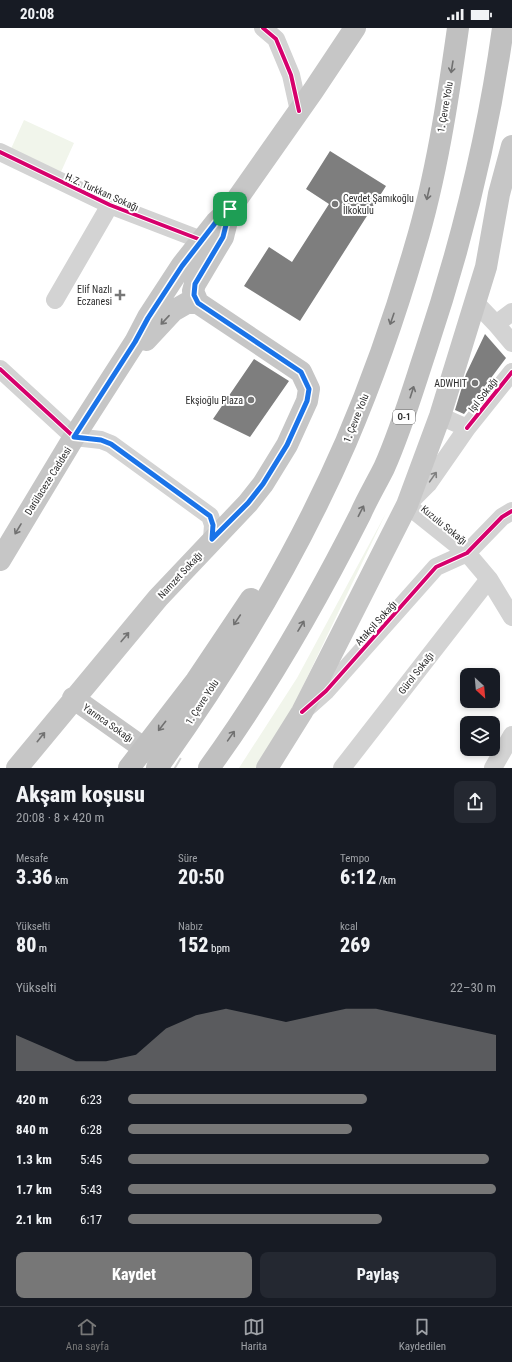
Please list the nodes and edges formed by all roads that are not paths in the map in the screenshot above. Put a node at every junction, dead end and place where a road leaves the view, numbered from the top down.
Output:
1 (355, 28) edge
2 (458, 28) edge
3 (502, 28) edge
4 (270, 34) edge
5 (299, 111) junction
6 (512, 146) edge
7 (0, 152) edge
8 (110, 205) junction
9 (230, 209) junction
10 (201, 240) junction
11 (55, 300) dead end
12 (474, 301) junction
13 (198, 303) junction
14 (512, 312) edge
15 (496, 324) junction
16 (135, 342) junction
17 (512, 343) edge
18 (0, 369) edge
19 (512, 372) edge
20 (440, 416) junction
21 (467, 428) junction
22 (74, 437) junction
23 (346, 444) junction
24 (407, 505) junction
25 (509, 518) edge
26 (212, 539) junction
27 (467, 553) junction
28 (0, 560) edge
29 (489, 579) junction
30 (512, 617) edge
31 (73, 698) junction
32 (302, 712) junction
33 (512, 735) edge
34 (142, 747) tunnel mouth
35 (17, 768) edge
36 (129, 768) edge
37 (157, 768) edge
38 (209, 768) edge
39 (267, 768) edge
40 (342, 768) edge
41 (493, 768) edge

1 - 5 main road, Darülaceze Caddesi
2 -> 23 highway, 1. Çevre Yolu
38 -> 3 highway, O-1
4 - 5 street
5 - 9 main road, Darülaceze Caddesi
6 - 12 main road
7 - 8 street, H.Z. Turkkan Sokağı
8 - 10 street, H.Z. Turkkan Sokağı
8 - 11 street
9 - 10 main road, Darülaceze Caddesi
9 - 13 main road
10 - 16 main road, Darülaceze Caddesi
12 - 15 street
12 - 20 main road
13 -> 16 main road
13 - 26 main road, Namzet Sokağı
14 - 15 street
15 - 17 street
16 - 22 main road, Darülaceze Caddesi
18 - 22 street
19 - 21 street, Işıl Sokağı
20 - 21 street
20 - 24 main road
24 -> 21 street, Işıl Sokağı
22 - 26 street
22 -> 28 main road, Darülaceze Caddesi
23 -> 36 highway
23 - 37 highway, 1. Çevre Yolu
24 - 27 street, Kuzulu Sokağı
24 - 32 main road
25 - 27 street
31 -> 26 main road, Namzet Sokağı
27 - 29 street, Kuzulu Sokağı
27 - 32 street, Atakçil Sokağı
29 - 30 street, Kuzulu Sokağı
29 - 40 street, Gürol Sokağı
31 - 34 main road, Yarınca Sokağı
35 -> 31 main road, Namzet Sokağı
32 - 39 main road
33 - 41 street

